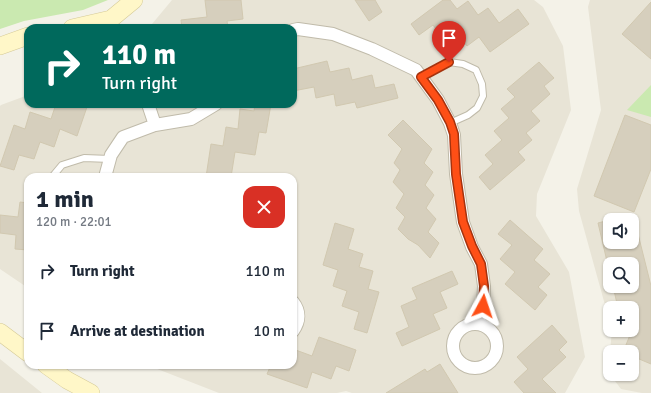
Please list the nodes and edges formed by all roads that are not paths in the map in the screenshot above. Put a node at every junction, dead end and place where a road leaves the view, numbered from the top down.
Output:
1 (134, 0) edge
2 (112, 23) edge
3 (297, 29) edge
4 (24, 37) edge
5 (0, 46) edge
6 (421, 77) junction
7 (149, 108) edge
8 (209, 108) edge
9 (450, 122) junction
10 (155, 125) junction
11 (110, 159) junction
12 (55, 173) edge
13 (106, 173) edge
14 (297, 308) edge
15 (478, 324) dead end
16 (297, 325) edge
17 (0, 332) edge
18 (24, 350) edge
19 (52, 369) edge
20 (91, 393) edge

1 - 2 street
3 - 6 street
4 - 5 street
6 - 9 street
6 - 9 lane
7 - 10 street
8 - 10 street
9 - 15 street
10 - 11 street
11 - 12 lane
11 - 13 street
14 - 16 street
17 - 18 street
19 - 20 street

